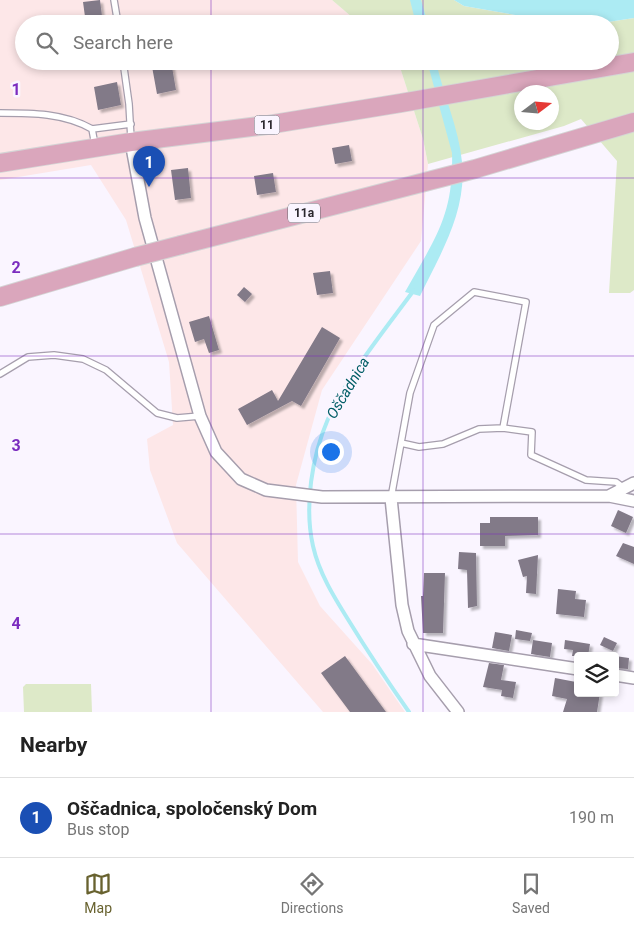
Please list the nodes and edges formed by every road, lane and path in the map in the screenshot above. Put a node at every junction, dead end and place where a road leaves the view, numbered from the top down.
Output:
1 (114, 0) edge
2 (116, 15) edge
3 (634, 62) edge
4 (619, 65) edge
5 (124, 70) edge
6 (590, 70) edge
7 (0, 113) edge
8 (634, 122) edge
9 (130, 124) junction
10 (92, 129) junction
11 (131, 142) junction
12 (95, 148) junction
13 (0, 163) edge
14 (0, 296) edge
15 (0, 374) edge
16 (200, 416) junction
17 (503, 428) junction
18 (401, 443) junction
19 (629, 485) edge
20 (609, 496) junction
21 (391, 498) junction
22 (634, 501) edge
23 (414, 644) junction
24 (574, 669) edge
25 (619, 676) edge
26 (634, 678) edge
27 (458, 712) edge

1 - 2 lane
3 - 4 main road, 11
5 - 9 lane
6 - 11 main road, 11
7 - 10 lane
8 - 14 main road, 11a, bridge
9 - 10 lane
9 - 11 lane
10 - 12 lane
11 - 12 main road, 11
11 - 16 street
12 - 13 main road, 11
15 - 16 lane
16 - 21 street
17 - 18 lane
17 - 18 lane
17 - 19 lane
18 - 21 lane
19 - 20 street
20 - 21 street
20 - 22 street
21 - 23 street
23 - 24 street
23 - 27 street
25 - 26 street

